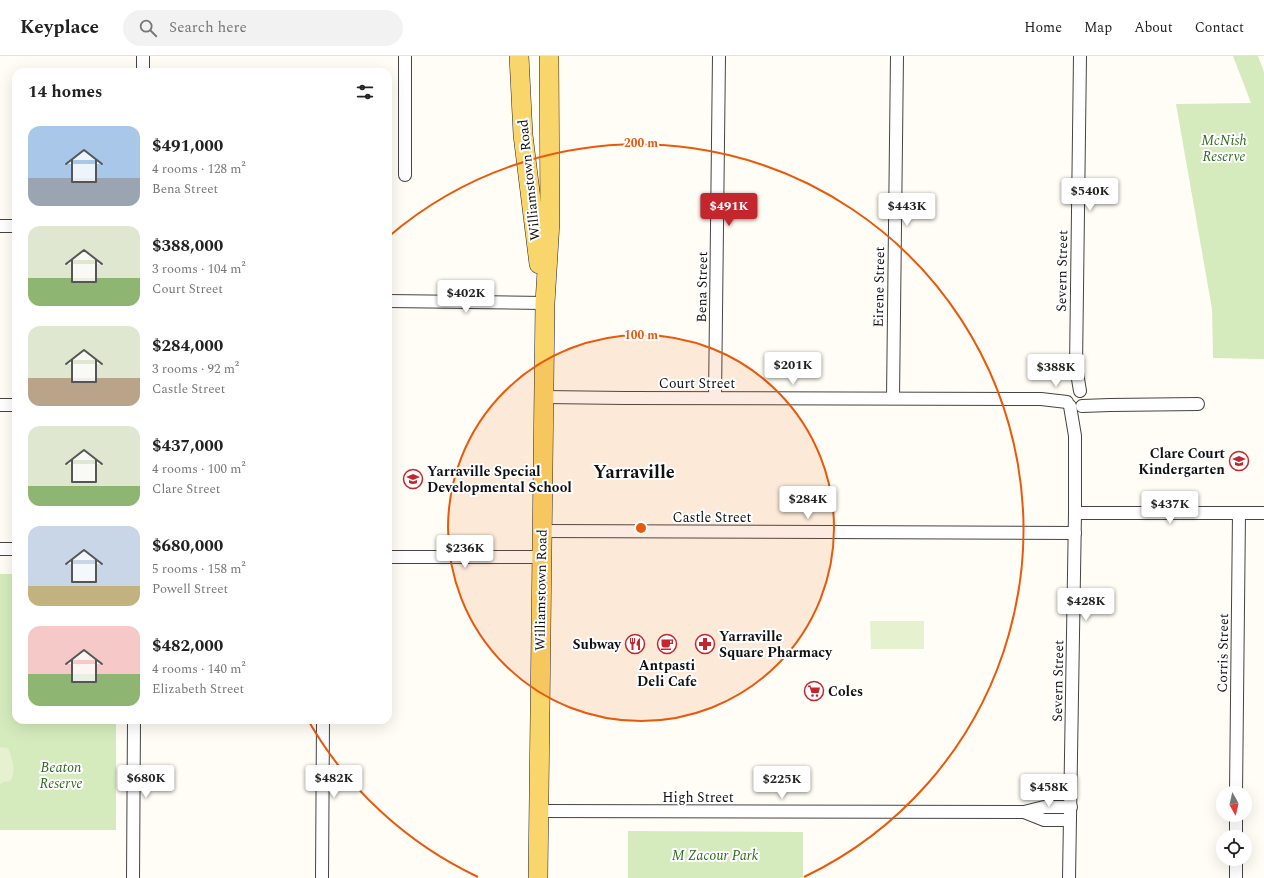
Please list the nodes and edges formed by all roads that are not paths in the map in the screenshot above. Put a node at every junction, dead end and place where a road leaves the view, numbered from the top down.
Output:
1 (143, 56) edge
2 (405, 56) edge
3 (520, 56) edge
4 (549, 56) edge
5 (719, 56) edge
6 (896, 56) edge
7 (1080, 56) edge
8 (143, 68) edge
9 (405, 175) dead end
10 (0, 226) edge
11 (12, 226) edge
12 (392, 301) edge
13 (545, 302) junction
14 (544, 397) junction
15 (715, 398) junction
16 (893, 398) junction
17 (1076, 400) junction
18 (1198, 404) dead end
19 (0, 405) edge
20 (12, 405) edge
21 (1075, 513) junction
22 (1239, 513) junction
23 (1264, 513) edge
24 (542, 531) junction
25 (1075, 533) junction
26 (12, 549) edge
27 (0, 550) edge
28 (392, 557) edge
29 (542, 557) junction
30 (134, 724) edge
31 (323, 724) edge
32 (1236, 786) edge
33 (1070, 806) junction
34 (539, 811) junction
35 (1024, 812) junction
36 (1070, 820) junction
37 (1236, 866) edge
38 (133, 878) edge
39 (322, 878) edge
40 (538, 878) edge
41 (1069, 878) edge
42 (1236, 878) edge

1 - 8 street
2 - 9 street
3 - 13 main road, Williamstown Road
4 - 13 main road, Williamstown Road
5 - 15 street, Bena Street
6 - 16 street, Eirene Street
7 - 17 street, Severn Street
10 - 11 street
12 - 13 street
13 - 14 main road, Williamstown Road
14 - 15 street, Court Street
14 - 24 main road, Williamstown Road
15 - 16 street, Court Street
16 - 17 street, Court Street
17 - 18 street, Court Street
17 - 21 street, Severn Street
19 - 20 street
21 - 22 street
21 - 25 street, Severn Street
22 - 23 street
22 - 32 street, Corris Street
24 - 25 street, Castle Street
24 - 29 main road, Williamstown Road
25 - 33 street, Severn Street
26 - 27 street
28 - 29 street
29 - 34 main road, Williamstown Road
30 - 38 street
31 - 39 street
33 - 35 street, High Street
33 - 36 street, Severn Street
34 - 35 street, High Street
34 - 40 main road, Williamstown Road
35 - 36 street, High Street
36 - 41 street, Severn Street
37 - 42 street

